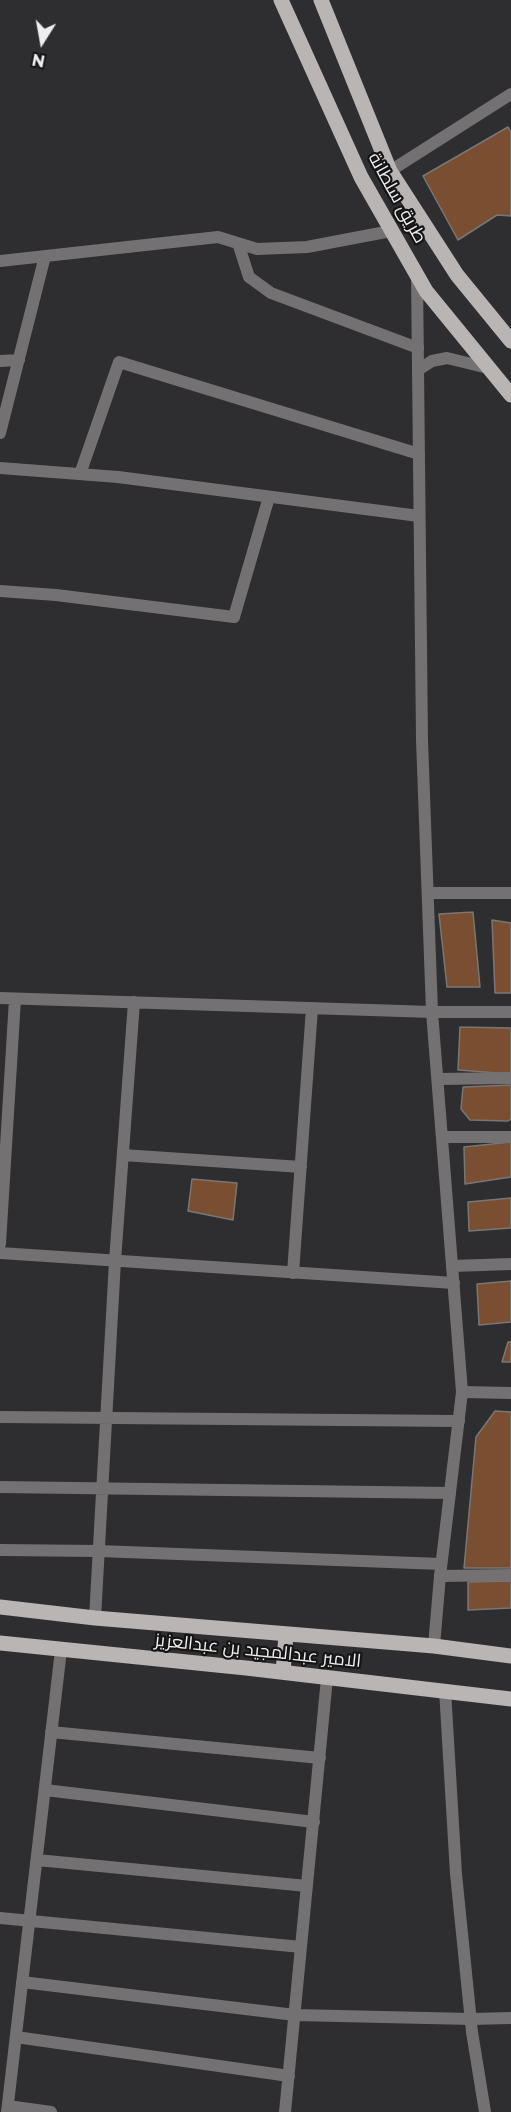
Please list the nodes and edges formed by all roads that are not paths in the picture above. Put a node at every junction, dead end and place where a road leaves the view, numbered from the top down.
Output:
1 (281, 0) edge
2 (321, 0) edge
3 (510, 97) edge
4 (390, 171) junction
5 (391, 231) junction
6 (238, 243) junction
7 (45, 256) junction
8 (0, 261) edge
9 (417, 274) junction
10 (511, 341) edge
11 (418, 348) junction
12 (19, 360) junction
13 (0, 361) edge
14 (488, 368) junction
15 (418, 369) junction
16 (511, 395) edge
17 (0, 433) edge
18 (419, 454) junction
19 (0, 468) edge
20 (80, 474) junction
21 (269, 497) junction
22 (419, 516) junction
23 (0, 591) edge
24 (428, 893) junction
25 (511, 893) edge
26 (0, 998) edge
27 (15, 999) junction
28 (134, 1002) junction
29 (312, 1008) junction
30 (432, 1012) junction
31 (511, 1012) edge
32 (438, 1078) junction
33 (511, 1078) edge
34 (442, 1137) junction
35 (511, 1137) edge
36 (123, 1155) junction
37 (301, 1167) junction
38 (0, 1244) edge
39 (0, 1253) edge
40 (115, 1261) junction
41 (511, 1264) edge
42 (452, 1266) junction
43 (293, 1273) junction
44 (454, 1283) junction
45 (462, 1392) junction
46 (511, 1393) edge
47 (0, 1417) edge
48 (106, 1418) junction
49 (459, 1421) junction
50 (0, 1487) edge
51 (102, 1489) junction
52 (450, 1493) junction
53 (0, 1550) edge
54 (99, 1551) junction
55 (440, 1570) junction
56 (511, 1575) edge
57 (0, 1607) edge
58 (95, 1618) junction
59 (286, 1635) junction
60 (0, 1643) edge
61 (434, 1646) junction
62 (61, 1650) junction
63 (511, 1656) edge
64 (283, 1672) junction
65 (327, 1678) junction
66 (445, 1690) junction
67 (511, 1699) edge
68 (51, 1732) junction
69 (320, 1758) junction
70 (45, 1790) junction
71 (314, 1822) junction
72 (37, 1860) junction
73 (307, 1886) junction
74 (0, 1918) edge
75 (29, 1921) junction
76 (301, 1947) junction
77 (22, 1982) junction
78 (295, 2014) junction
79 (511, 2018) edge
80 (471, 2019) junction
81 (16, 2037) junction
82 (289, 2076) junction
83 (8, 2109) edge
84 (51, 2112) edge
85 (285, 2112) edge
86 (485, 2112) edge

1 - 5 main road, طريق سلطانة
2 - 4 main road, طريق سلطانة
3 - 4 street
4 - 10 main road, طريق سلطانة
5 - 6 street
5 - 9 main road, طريق سلطانة
6 - 7 street
6 - 11 street
7 - 8 street
7 - 12 street
9 - 11 street
9 - 14 main road, طريق سلطانة
11 - 15 street
12 - 13 street
12 - 17 street
14 - 15 street
14 - 16 main road, طريق سلطانة
15 - 18 street
18 - 20 street
18 - 22 street
19 - 20 street
20 - 21 street
21 - 22 street
21 - 23 street
22 - 24 street
24 - 25 street
24 - 30 street
26 - 27 street
27 - 28 street
27 - 38 street
28 - 29 street
28 - 36 street
29 - 30 street
29 - 37 street
30 - 31 street
30 - 32 street
32 - 33 street
32 - 34 street
34 - 35 street
34 - 42 street
36 - 37 street
36 - 40 street
37 - 43 street
39 - 40 street
40 - 43 street
40 - 48 street
41 - 42 street
42 - 44 street
43 - 44 street
44 - 45 street
45 - 46 street
45 - 49 street
47 - 48 street
48 - 49 street
48 - 51 street
49 - 52 street
50 - 51 street
51 - 52 street
51 - 54 street
52 - 55 street
53 - 54 street
54 - 55 street
54 - 58 street
55 - 56 street
55 - 61 street
57 - 58 main road, الامير عبدالمجيد بن عبدالعزيز
58 - 59 main road, الامير عبدالمجيد بن عبدالعزيز
59 - 61 main road, الامير عبدالمجيد بن عبدالعزيز
59 - 64 main road
60 - 62 main road, الامير عبدالمجيد بن عبدالعزيز
61 - 63 main road, الامير عبدالمجيد بن عبدالعزيز
62 - 64 main road, الامير عبدالمجيد بن عبدالعزيز
62 - 68 street
64 - 65 main road, الامير عبدالمجيد بن عبدالعزيز
65 - 66 main road, الامير عبدالمجيد بن عبدالعزيز
65 - 69 street
66 - 67 main road, الامير عبدالمجيد بن عبدالعزيز
66 - 80 street
68 - 69 street
68 - 70 street
69 - 71 street
70 - 71 street
70 - 72 street
71 - 73 street
72 - 73 street
72 - 75 street
73 - 76 street
74 - 75 street
75 - 76 street
75 - 77 street
76 - 78 street
77 - 78 street
77 - 81 street
78 - 80 street
78 - 82 street
79 - 80 street
80 - 86 street
81 - 82 street
81 - 83 street
82 - 85 street
83 - 84 street

